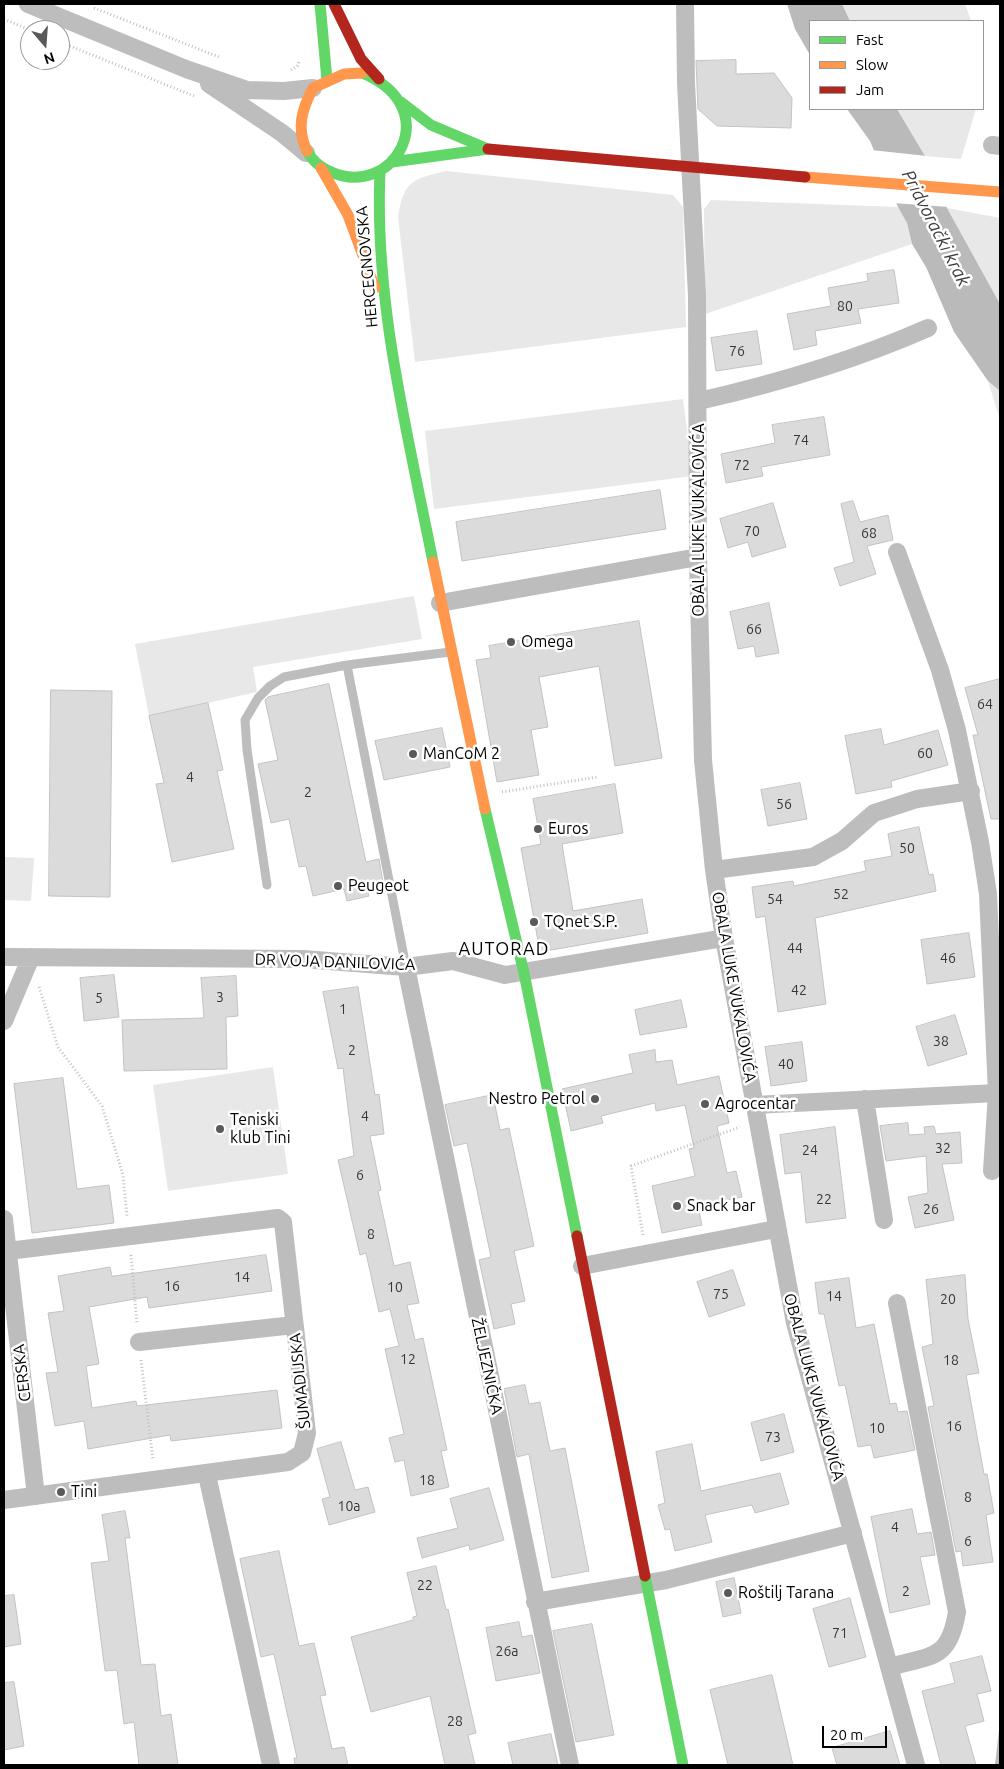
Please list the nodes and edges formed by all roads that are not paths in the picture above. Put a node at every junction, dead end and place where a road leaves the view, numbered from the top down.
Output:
1 (28, 4) edge
2 (320, 4) edge
3 (334, 4) edge
4 (685, 4) edge
5 (186, 69) junction
6 (379, 79) junction
7 (320, 84) junction
8 (401, 102) junction
9 (488, 149) junction
10 (392, 162) junction
11 (316, 163) junction
12 (692, 168) junction
13 (380, 172) junction
14 (997, 192) edge
15 (928, 328) dead end
16 (389, 334) junction
17 (698, 402) junction
18 (897, 552) dead end
19 (698, 557) junction
20 (440, 603) junction
21 (450, 652) junction
22 (347, 665) junction
23 (971, 791) junction
24 (714, 870) junction
25 (267, 885) dead end
26 (724, 938) junction
27 (4, 957) edge
28 (31, 958) junction
29 (406, 967) junction
30 (524, 973) junction
31 (4, 1021) edge
32 (997, 1093) junction
33 (865, 1099) junction
34 (756, 1113) junction
35 (992, 1171) dead end
36 (4, 1219) edge
37 (884, 1220) dead end
38 (776, 1229) junction
39 (8, 1251) junction
40 (582, 1266) junction
41 (897, 1304) dead end
42 (294, 1325) junction
43 (139, 1342) dead end
44 (208, 1475) junction
45 (36, 1496) junction
46 (4, 1500) edge
47 (853, 1532) junction
48 (646, 1584) junction
49 (535, 1602) junction
50 (889, 1667) junction
51 (271, 1765) edge
52 (570, 1765) edge
53 (683, 1765) edge
54 (916, 1765) edge

1 - 5 street
2 - 7 street
3 - 6 street
4 - 12 street, OBALA LUKE VUKALOVIĆA
5 - 7 street
5 - 11 street
6 - 7 street
6 - 8 street
7 - 11 street
8 - 9 street
8 - 10 street
9 - 10 street
9 - 12 street
10 - 13 street
11 - 13 street
11 - 16 street, HERCEGNOVSKA
12 - 14 street
12 - 17 street, OBALA LUKE VUKALOVIĆA
13 - 16 street, HERCEGNOVSKA
15 - 17 street
16 - 20 street
17 - 19 street, OBALA LUKE VUKALOVIĆA
18 - 23 street
19 - 20 street
19 - 24 street, OBALA LUKE VUKALOVIĆA
20 - 21 street
21 - 22 lane
21 - 30 street
22 - 25 lane
22 - 29 lane
23 - 24 street, OBALA LUKE VUKALOVIĆA
23 - 32 street
24 - 26 street, OBALA LUKE VUKALOVIĆA
26 - 30 street, DR VOJA DANILOVIĆA
26 - 34 street, OBALA LUKE VUKALOVIĆA
27 - 28 street, DR VOJA DANILOVIĆA
28 - 29 street, DR VOJA DANILOVIĆA
28 - 31 street
29 - 30 street, DR VOJA DANILOVIĆA
29 - 49 street, ŽELJEZNIČKA
30 - 40 street
32 - 33 street, OBALA LUKE VUKALOVIĆA
32 - 35 street
33 - 34 street, OBALA LUKE VUKALOVIĆA
33 - 37 street
34 - 38 street, OBALA LUKE VUKALOVIĆA
36 - 39 street
38 - 40 street
38 - 47 street, OBALA LUKE VUKALOVIĆA
39 - 42 street, ŠUMADIJSKA
39 - 45 street, CERSKA
40 - 48 street
41 - 50 street
42 - 43 street
42 - 44 street, ŠUMADIJSKA
44 - 45 street, ŠUMADIJSKA
44 - 51 street
45 - 46 street, ŠUMADIJSKA
47 - 48 street
47 - 50 street, OBALA LUKE VUKALOVIĆA
48 - 49 street
48 - 53 street
49 - 52 street, ŽELJEZNIČKA
50 - 54 street, OBALA LUKE VUKALOVIĆA

